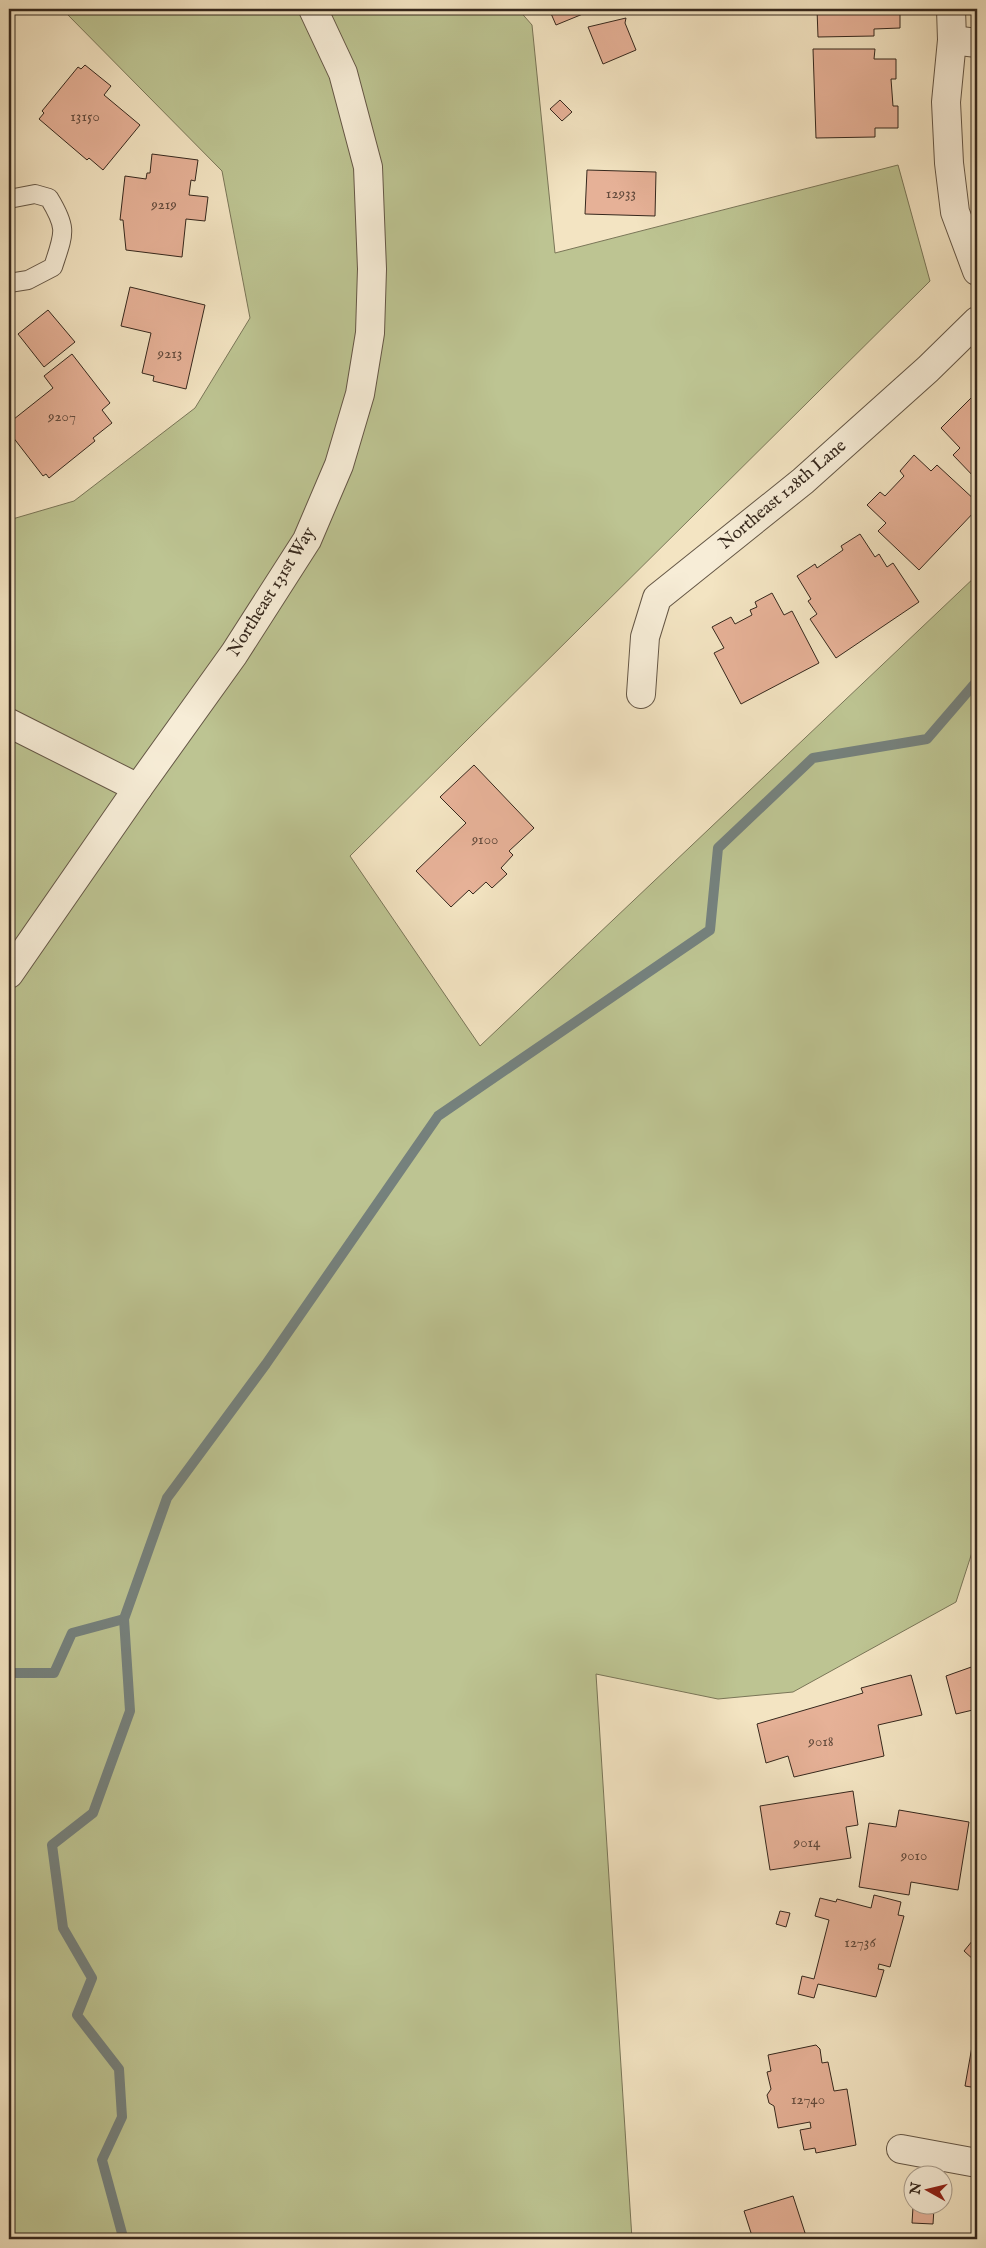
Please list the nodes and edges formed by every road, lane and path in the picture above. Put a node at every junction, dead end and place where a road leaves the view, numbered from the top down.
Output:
1 (313, 9) edge
2 (951, 9) edge
3 (964, 42) edge
4 (9, 199) edge
5 (977, 271) edge
6 (9, 283) edge
7 (977, 321) edge
8 (641, 694) dead end
9 (9, 723) edge
10 (138, 788) junction
11 (9, 974) edge
12 (901, 2149) dead end
13 (977, 2163) edge

1 - 10 street, Northeast 131st Way
2 - 3 street
3 - 5 street
4 - 6 lane
7 - 8 street, Northeast 128th Lane
9 - 10 street
10 - 11 street, Northeast 131st Way
12 - 13 street

